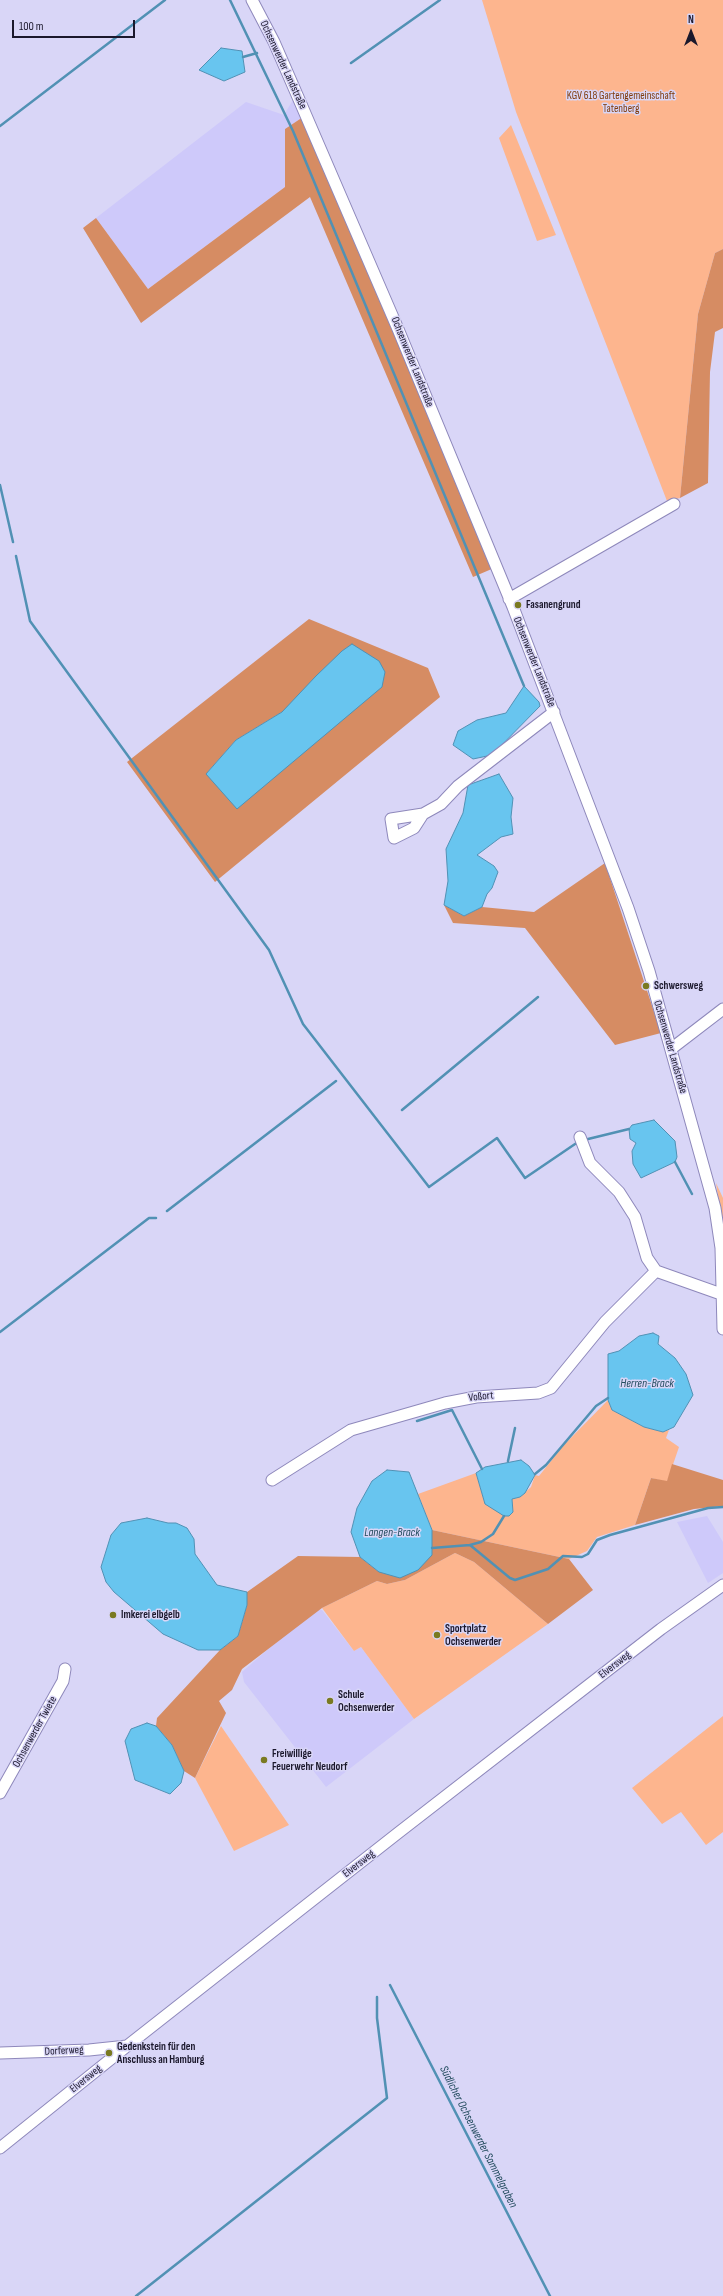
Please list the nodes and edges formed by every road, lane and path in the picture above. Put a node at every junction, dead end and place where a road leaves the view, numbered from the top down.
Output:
1 (252, 0) edge
2 (674, 504) dead end
3 (509, 599) junction
4 (554, 712) junction
5 (423, 814) dead end
6 (723, 1009) edge
7 (671, 1049) junction
8 (580, 1137) dead end
9 (656, 1271) junction
10 (721, 1294) junction
11 (723, 1329) edge
12 (272, 1480) dead end
13 (723, 1585) edge
14 (65, 1669) dead end
15 (0, 1793) edge
16 (127, 2046) junction
17 (0, 2053) edge
18 (0, 2148) edge

1 - 3 street, Ochsenwerder Landstraße
2 - 3 street
3 - 4 street, Ochsenwerder Landstraße
4 - 5 street
4 - 7 street, Ochsenwerder Landstraße
6 - 7 street
7 - 10 street, Ochsenwerder Landstraße
8 - 9 street
9 - 10 street
9 - 12 street, Voßort
10 - 11 street, Ochsenwerder Landstraße
13 - 16 street, Elversweg
14 - 15 street, Ochsenwerder Twiete
16 - 17 street, Dorferweg
16 - 18 street, Elversweg

